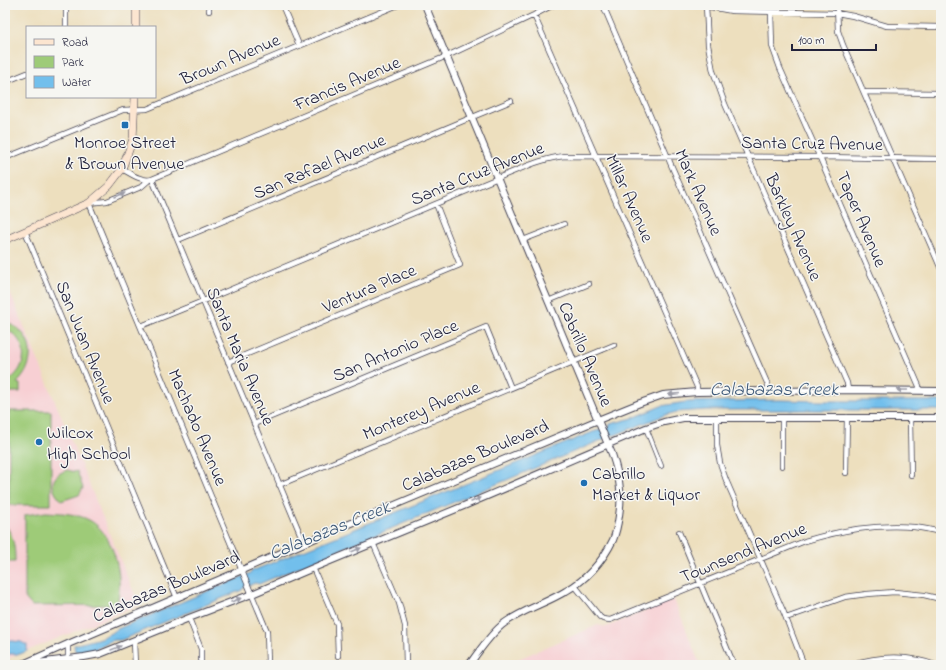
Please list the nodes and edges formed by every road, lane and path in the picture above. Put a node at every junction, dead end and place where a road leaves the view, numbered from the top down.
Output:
1 (66, 5) edge
2 (136, 5) edge
3 (208, 5) edge
4 (282, 5) edge
5 (398, 5) edge
6 (425, 5) edge
7 (553, 5) edge
8 (603, 5) edge
9 (705, 5) edge
10 (837, 5) edge
11 (209, 11) dead end
12 (771, 12) junction
13 (837, 13) junction
14 (534, 15) junction
15 (66, 26) edge
16 (136, 26) edge
17 (941, 27) edge
18 (299, 45) junction
19 (447, 56) junction
20 (26, 73) edge
21 (5, 82) edge
22 (864, 92) junction
23 (941, 93) edge
24 (135, 98) edge
25 (511, 101) dead end
26 (135, 110) junction
27 (472, 118) junction
28 (597, 156) junction
29 (668, 157) junction
30 (748, 157) junction
31 (820, 157) junction
32 (5, 158) edge
33 (892, 158) junction
34 (941, 159) edge
35 (122, 169) junction
36 (497, 178) junction
37 (150, 180) junction
38 (89, 203) junction
39 (436, 204) junction
40 (564, 224) dead end
41 (25, 230) junction
42 (5, 240) edge
43 (178, 240) junction
44 (523, 240) junction
45 (940, 263) edge
46 (941, 269) edge
47 (589, 284) dead end
48 (203, 301) junction
49 (548, 301) junction
50 (141, 326) junction
51 (614, 345) dead end
52 (573, 361) junction
53 (228, 362) junction
54 (511, 388) junction
55 (848, 390) junction
56 (919, 390) junction
57 (941, 390) edge
58 (768, 391) junction
59 (697, 392) junction
60 (717, 417) junction
61 (847, 417) junction
62 (782, 418) junction
63 (910, 418) junction
64 (941, 418) edge
65 (598, 420) junction
66 (254, 424) junction
67 (646, 428) junction
68 (608, 445) junction
69 (661, 466) dead end
70 (782, 466) dead end
71 (846, 473) dead end
72 (911, 475) dead end
73 (279, 485) junction
74 (679, 532) dead end
75 (941, 532) edge
76 (304, 543) junction
77 (373, 543) junction
78 (760, 559) junction
79 (313, 568) junction
80 (244, 573) junction
81 (700, 584) junction
82 (575, 586) junction
83 (252, 594) junction
84 (177, 598) junction
85 (941, 599) edge
86 (189, 618) junction
87 (786, 618) junction
88 (134, 641) junction
89 (68, 644) junction
90 (338, 656) dead end
91 (68, 662) edge
92 (22, 665) edge
93 (135, 665) edge
94 (201, 665) edge
95 (268, 665) edge
96 (406, 665) edge
97 (469, 665) edge
98 (734, 665) edge
99 (804, 665) edge
100 (849, 665) edge
101 (935, 665) edge

1 - 15 street
2 - 16 main road
3 - 11 street
4 - 18 street
5 - 18 street, Brown Avenue
6 - 19 street, Cabrillo Avenue
7 - 14 street, Francis Avenue
8 - 29 street, Mark Avenue
9 - 12 street
9 - 30 street, Barkley Avenue
10 - 13 street
12 - 13 street
12 - 31 street, Taper Avenue
13 - 17 street
13 - 22 street
14 - 19 street, Francis Avenue
14 - 28 street, Millar Avenue
18 - 26 street, Brown Avenue
19 - 27 street, Cabrillo Avenue
19 - 37 street, Francis Avenue
20 - 21 street
22 - 23 street
22 - 33 street
24 - 26 main road
25 - 27 street, San Rafael Avenue
26 - 32 street, Brown Avenue
26 - 35 main road
27 - 36 street, Cabrillo Avenue
27 - 43 street, San Rafael Avenue
28 - 29 street, Santa Cruz Avenue
28 - 36 street, Santa Cruz Avenue
28 - 59 street, Millar Avenue
29 - 30 street, Santa Cruz Avenue
29 - 58 street, Mark Avenue
30 - 31 street, Santa Cruz Avenue
30 - 55 street, Barkley Avenue
31 - 33 street, Santa Cruz Avenue
31 - 56 street, Taper Avenue
33 - 34 street, Santa Cruz Avenue
33 - 45 street
35 - 37 street
35 - 38 main road
36 - 39 street, Santa Cruz Avenue
36 - 44 street, Cabrillo Avenue
38 -> 37 street, Francis Avenue
37 - 43 street, Santa Maria Avenue
38 - 41 main road
38 - 50 street, Machado Avenue
39 - 48 street, Santa Cruz Avenue
39 - 53 street, Ventura Place
40 - 44 street
41 - 42 main road
41 - 84 street, San Juan Avenue
43 - 48 street, Santa Maria Avenue
44 - 49 street, Cabrillo Avenue
45 - 46 street
47 - 49 street
48 - 50 street, Santa Cruz Avenue
48 - 53 street, Santa Maria Avenue
49 - 52 street, Cabrillo Avenue
50 - 80 street, Machado Avenue
51 - 52 street, Monterey Avenue
52 - 54 street, Monterey Avenue
52 - 65 street, Cabrillo Avenue
53 - 66 street, Santa Maria Avenue
54 - 66 street, San Antonio Place
54 - 73 street, Monterey Avenue
56 -> 55 street, Calabazas Boulevard
55 - 58 street, Calabazas Boulevard
56 - 57 street, Calabazas Boulevard
58 - 59 street, Calabazas Boulevard
59 -> 65 street, Calabazas Boulevard
60 - 62 street, Calabazas Boulevard
60 - 67 street, Calabazas Boulevard
60 - 78 street
61 - 62 street, Calabazas Boulevard
61 - 63 street, Calabazas Boulevard
61 - 71 street
62 - 70 street
63 - 64 street, Calabazas Boulevard
63 - 72 street
65 - 68 street, Cabrillo Avenue
65 - 76 street, Calabazas Boulevard
66 - 73 street, Santa Maria Avenue
67 - 68 street, Calabazas Boulevard
67 - 69 street
77 -> 68 street, Calabazas Boulevard
68 - 82 street, Cabrillo Avenue
73 - 76 street, Santa Maria Avenue
74 - 81 street
75 - 78 street, Townsend Avenue
76 - 80 street, Calabazas Boulevard
79 -> 77 street, Calabazas Boulevard
77 - 96 street
78 - 81 street, Townsend Avenue
78 - 87 street
79 - 83 street, Calabazas Boulevard
79 - 90 street
80 - 83 street, Machado Avenue
80 - 84 street, Calabazas Boulevard
81 - 82 street, Townsend Avenue
81 - 98 street
82 - 97 street, Cabrillo Avenue
86 -> 83 street, Calabazas Boulevard
83 - 95 street, Machado Avenue
84 - 89 street, Calabazas Boulevard
85 - 87 street
86 - 88 street, Calabazas Boulevard
86 - 94 street
87 - 99 street
91 -> 88 street, Calabazas Boulevard
88 - 93 street
89 - 91 street
89 - 92 street, Calabazas Boulevard
91 - 92 street, Calabazas Boulevard
100 - 101 street

